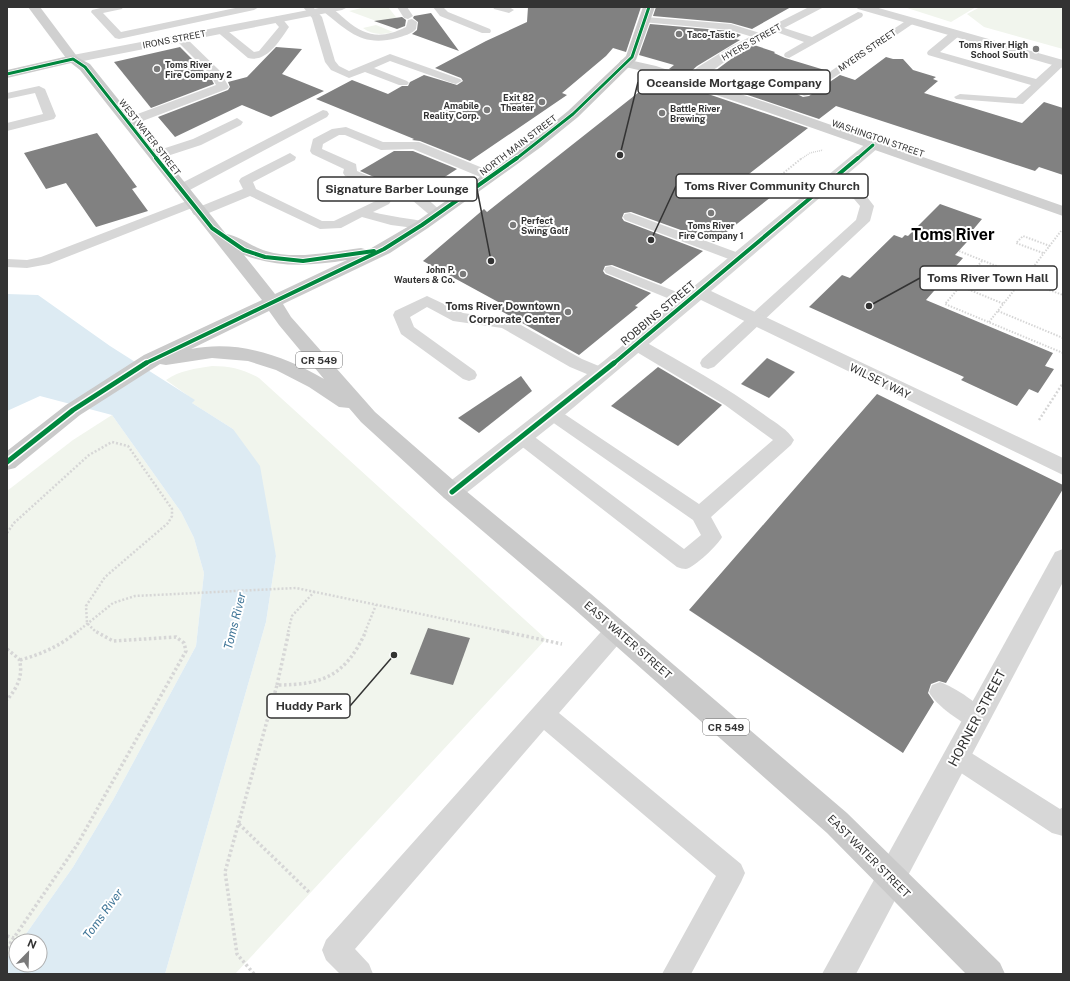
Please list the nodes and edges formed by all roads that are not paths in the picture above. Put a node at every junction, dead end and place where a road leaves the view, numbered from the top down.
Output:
1 (34, 7) edge
2 (118, 7) edge
3 (254, 7) edge
4 (342, 7) edge
5 (402, 7) edge
6 (438, 7) edge
7 (498, 7) edge
8 (649, 7) edge
9 (818, 7) edge
10 (311, 10) edge
11 (328, 10) junction
12 (508, 10) dead end
13 (860, 11) edge
14 (277, 19) junction
15 (646, 20) junction
16 (910, 21) junction
17 (775, 28) junction
18 (220, 30) junction
19 (486, 31) dead end
20 (955, 34) junction
21 (758, 36) junction
22 (180, 38) junction
23 (813, 41) junction
24 (789, 55) dead end
25 (74, 59) junction
26 (625, 63) junction
27 (1062, 63) edge
28 (364, 68) junction
29 (7, 74) edge
30 (456, 81) dead end
31 (688, 82) junction
32 (1034, 82) dead end
33 (403, 83) dead end
34 (804, 93) dead end
35 (7, 96) edge
36 (960, 97) dead end
37 (324, 114) dead end
38 (128, 122) junction
39 (238, 122) dead end
40 (7, 127) edge
41 (873, 145) junction
42 (155, 156) junction
43 (290, 157) dead end
44 (351, 167) junction
45 (490, 176) junction
46 (387, 179) dead end
47 (827, 184) junction
48 (181, 189) junction
49 (250, 191) junction
50 (384, 202) dead end
51 (196, 208) junction
52 (1063, 211) edge
53 (362, 213) junction
54 (437, 214) junction
55 (630, 217) dead end
56 (422, 225) junction
57 (212, 228) junction
58 (384, 249) junction
59 (739, 258) junction
60 (7, 263) edge
61 (611, 270) dead end
62 (693, 297) junction
63 (271, 303) junction
64 (754, 320) junction
65 (636, 344) junction
66 (151, 360) junction
67 (708, 363) dead end
68 (600, 373) junction
69 (469, 375) dead end
70 (551, 413) junction
71 (368, 417) junction
72 (522, 437) junction
73 (7, 462) edge
74 (1063, 467) edge
75 (452, 492) junction
76 (700, 515) junction
77 (1063, 559) edge
78 (616, 631) junction
79 (940, 692) dead end
80 (543, 714) junction
81 (977, 719) junction
82 (957, 757) junction
83 (1063, 820) edge
84 (891, 878) junction
85 (359, 974) edge
86 (676, 974) edge
87 (838, 974) edge
88 (990, 974) edge

1 - 25 main road, WEST WATER STREET
2 - 3 lane
4 - 11 street, IRONS STREET
5 - 11 lane
6 - 19 lane
7 - 12 lane
8 - 15 main road, NORTH MAIN STREET
9 - 17 street, HYERS STREET
10 - 11 street, IRONS STREET
10 - 14 street, IRONS STREET
10 - 28 lane
13 - 16 street
13 - 23 lane
14 - 18 street, IRONS STREET
14 - 18 lane
15 - 21 lane
15 - 26 main road, NORTH MAIN STREET
16 - 20 street
16 - 34 lane, MYERS STREET
17 - 21 street, HYERS STREET
17 - 23 lane
18 - 22 street, IRONS STREET
20 - 27 street
20 - 32 lane
21 - 31 street, HYERS STREET
22 - 25 street, IRONS STREET
22 - 38 lane
23 - 24 lane
25 - 29 main road, IRONS STREET
25 - 38 main road, WEST WATER STREET
26 - 31 main road, WASHINGTON STREET
26 - 45 main road, NORTH MAIN STREET
27 - 36 lane
28 - 30 lane
28 - 33 lane
31 - 41 main road, WASHINGTON STREET
35 - 40 lane
37 - 48 lane
38 - 42 main road, WEST WATER STREET
39 - 42 lane
41 - 47 street, ROBBINS STREET
41 - 52 main road, WASHINGTON STREET
42 - 48 main road, WEST WATER STREET
43 - 49 lane
44 - 45 lane
44 - 46 lane
44 - 54 lane
45 - 54 main road, NORTH MAIN STREET
47 - 59 street, ROBBINS STREET
47 - 64 lane
48 - 51 main road, WEST WATER STREET
49 - 51 lane
49 - 53 lane
50 - 53 lane
51 - 57 main road, WEST WATER STREET
51 - 60 lane
53 - 56 lane
54 - 56 main road, NORTH MAIN STREET
55 - 59 lane
56 - 58 main road, NORTH MAIN STREET
57 - 58 main road
57 - 63 main road, WEST WATER STREET
58 - 63 main road, NORTH MAIN STREET
59 - 62 street, ROBBINS STREET
61 - 62 lane
62 - 64 street, WILSEY WAY
62 - 65 street, ROBBINS STREET
63 - 66 main road, NORTH MAIN STREET
63 - 71 main road, EAST WATER STREET / CR 549
64 - 67 lane
64 - 74 street, WILSEY WAY
65 - 68 street, ROBBINS STREET
65 - 76 lane
66 - 71 main road
66 - 73 main road, NORTH MAIN STREET
68 - 69 lane
68 - 70 street, ROBBINS STREET
70 - 72 street, ROBBINS STREET
70 - 76 lane
71 - 75 main road, EAST WATER STREET / CR 549
72 - 75 street, ROBBINS STREET
72 - 76 lane
75 - 78 main road, EAST WATER STREET / CR 549
77 - 81 street, HORNER STREET
78 - 80 lane
78 - 84 main road, EAST WATER STREET / CR 549
79 - 81 lane
80 - 85 lane
80 - 86 lane
81 - 82 street, HORNER STREET
82 - 83 lane
82 - 84 street, HORNER STREET
84 - 87 street, HORNER STREET
84 - 88 main road, EAST WATER STREET / CR 549

